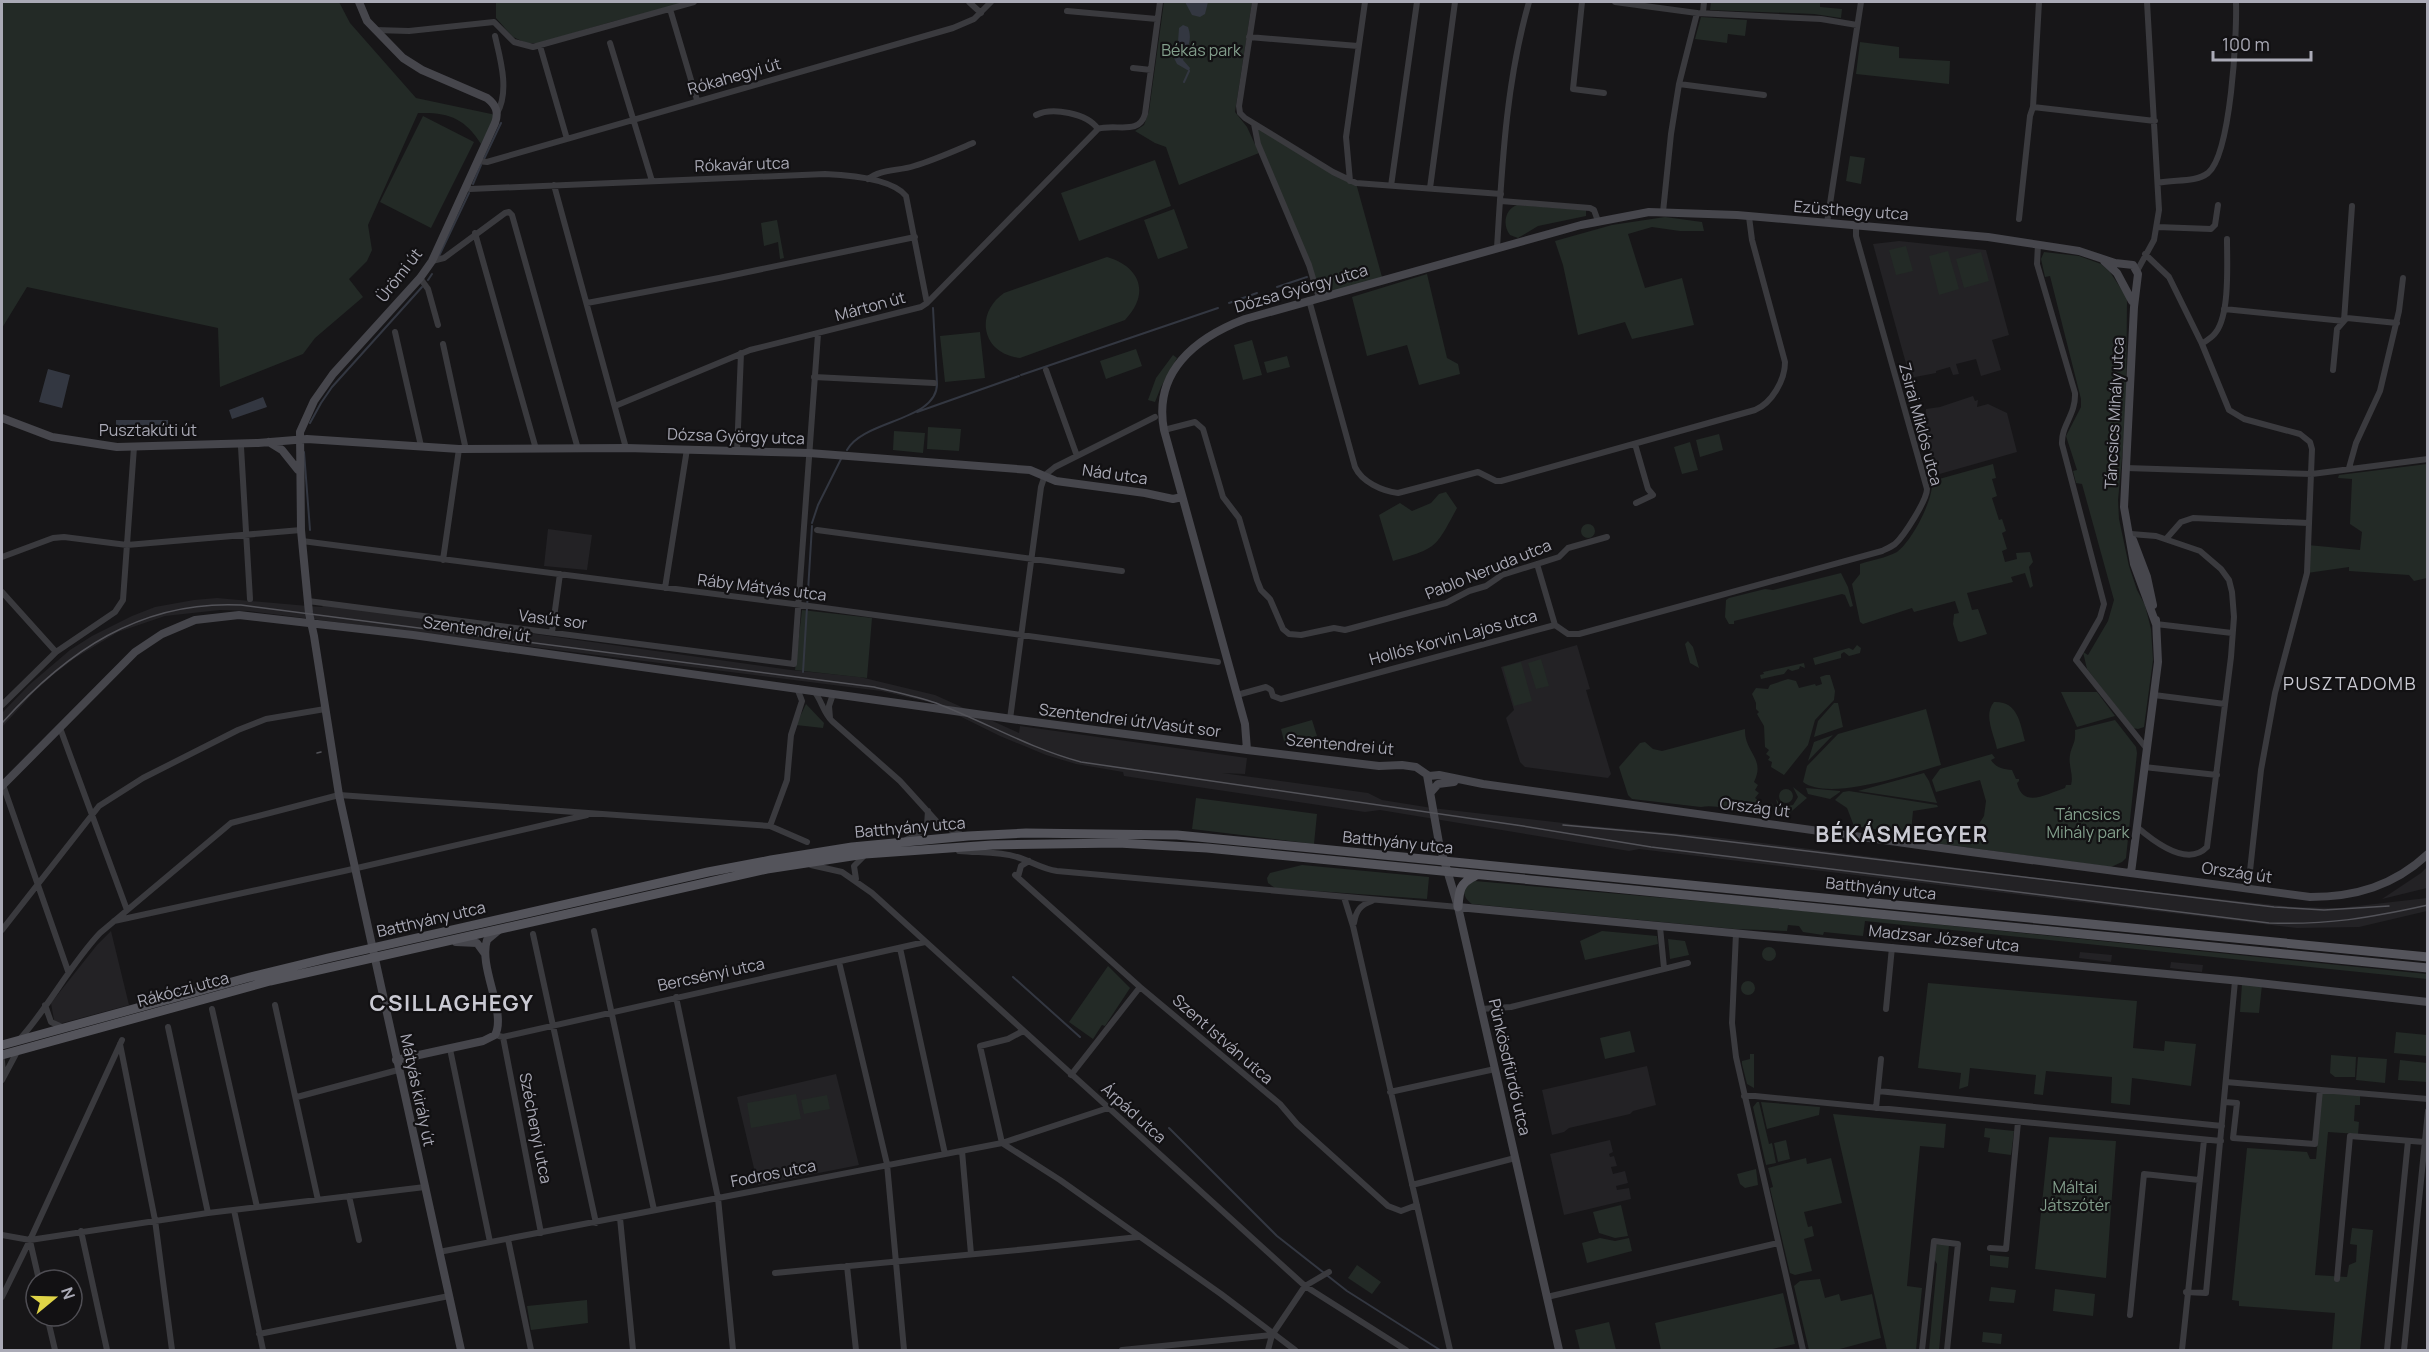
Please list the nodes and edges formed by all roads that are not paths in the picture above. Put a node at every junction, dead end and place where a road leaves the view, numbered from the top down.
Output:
1 (359, 2) edge
2 (694, 2) edge
3 (969, 2) edge
4 (991, 2) edge
5 (1160, 2) edge
6 (1255, 2) edge
7 (1365, 2) edge
8 (1417, 2) edge
9 (1455, 2) edge
10 (1529, 2) edge
11 (1582, 2) edge
12 (1615, 2) edge
13 (1704, 2) edge
14 (1862, 2) edge
15 (2039, 2) edge
16 (2147, 2) edge
17 (2236, 2) edge
18 (670, 9) junction
19 (1067, 11) dead end
20 (981, 13) junction
21 (1700, 13) junction
22 (1157, 19) junction
23 (1857, 25) junction
24 (375, 30) junction
25 (495, 36) dead end
26 (1249, 37) junction
27 (610, 43) dead end
28 (540, 46) junction
29 (1358, 46) junction
30 (1133, 68) dead end
31 (1151, 70) junction
32 (1679, 84) junction
33 (1604, 93) dead end
34 (1764, 95) dead end
35 (697, 100) junction
36 (2033, 107) junction
37 (497, 113) junction
38 (1036, 115) dead end
39 (634, 120) junction
40 (2155, 121) junction
41 (1254, 124) junction
42 (1098, 129) junction
43 (567, 139) junction
44 (973, 143) dead end
45 (477, 161) junction
46 (868, 179) junction
47 (652, 181) junction
48 (1350, 181) junction
49 (2158, 183) junction
50 (554, 185) junction
51 (1391, 186) junction
52 (465, 187) junction
53 (1430, 188) junction
54 (1501, 198) junction
55 (2218, 205) dead end
56 (2352, 206) dead end
57 (1663, 212) junction
58 (1749, 218) junction
59 (2019, 219) dead end
60 (1598, 220) junction
61 (1827, 223) junction
62 (1856, 225) junction
63 (2157, 226) junction
64 (475, 233) junction
65 (915, 237) junction
66 (2227, 240) dead end
67 (2038, 244) junction
68 (1497, 248) junction
69 (2145, 254) junction
70 (2100, 258) junction
71 (432, 261) junction
72 (2128, 264) junction
73 (2117, 273) junction
74 (2137, 275) junction
75 (420, 278) junction
76 (2403, 278) dead end
77 (2124, 284) junction
78 (1319, 298) junction
79 (1309, 300) junction
80 (587, 303) junction
81 (927, 303) junction
82 (2134, 307) junction
83 (2224, 309) junction
84 (2344, 321) junction
85 (2397, 323) junction
86 (438, 325) dead end
87 (395, 332) dead end
88 (818, 334) junction
89 (443, 344) dead end
90 (2202, 344) junction
91 (741, 353) junction
92 (1046, 370) dead end
93 (2333, 370) dead end
94 (814, 377) junction
95 (934, 383) dead end
96 (615, 406) junction
97 (1159, 416) junction
98 (2, 418) edge
99 (1164, 430) junction
100 (299, 440) junction
101 (268, 442) junction
102 (1635, 444) junction
103 (422, 446) junction
104 (134, 447) junction
105 (241, 447) dead end
106 (626, 448) junction
107 (536, 449) junction
108 (578, 449) junction
109 (687, 449) junction
110 (462, 450) junction
111 (737, 452) junction
112 (809, 453) junction
113 (1077, 456) junction
114 (2427, 459) edge
115 (2126, 468) junction
116 (2349, 468) junction
117 (299, 471) junction
118 (2312, 474) junction
119 (1044, 475) junction
120 (1182, 497) junction
121 (1636, 503) dead end
122 (2126, 521) junction
123 (2308, 523) junction
124 (301, 530) junction
125 (817, 530) dead end
126 (2131, 534) junction
127 (246, 536) junction
128 (1607, 537) dead end
129 (2166, 539) junction
130 (302, 542) junction
131 (127, 545) junction
132 (2, 557) edge
133 (1031, 557) junction
134 (443, 560) junction
135 (1537, 564) junction
136 (1122, 571) dead end
137 (560, 574) junction
138 (666, 588) junction
139 (2, 592) edge
140 (250, 599) dead end
141 (308, 601) junction
142 (1679, 605) joint
143 (804, 606) junction
144 (312, 623) junction
145 (2156, 624) junction
146 (1555, 625) junction
147 (552, 632) junction
148 (2232, 633) junction
149 (1021, 635) junction
150 (56, 652) junction
151 (1218, 662) dead end
152 (797, 688) junction
153 (814, 691) junction
154 (833, 694) junction
155 (1237, 695) junction
156 (2154, 695) junction
157 (2225, 704) junction
158 (2, 705) edge
159 (325, 709) junction
160 (1010, 719) junction
161 (832, 721) junction
162 (60, 728) junction
163 (1247, 750) junction
164 (2147, 750) junction
165 (2144, 767) junction
166 (1427, 775) junction
167 (2217, 775) junction
168 (1472, 782) junction
169 (2, 786) edge
170 (1431, 792) junction
171 (339, 795) junction
172 (557, 810) junction
173 (928, 810) junction
174 (594, 813) junction
175 (92, 814) junction
176 (557, 822) junction
177 (770, 826) junction
178 (2137, 827) junction
179 (968, 836) junction
180 (807, 842) dead end
181 (902, 842) junction
182 (944, 849) junction
183 (2427, 854) edge
184 (866, 855) junction
185 (1029, 861) junction
186 (1444, 862) junction
187 (802, 863) junction
188 (355, 868) junction
189 (1447, 872) junction
190 (2131, 873) junction
191 (1476, 875) junction
192 (856, 880) junction
193 (39, 885) junction
194 (2248, 889) junction
195 (1344, 897) junction
196 (1376, 900) junction
197 (1458, 907) junction
198 (127, 908) junction
199 (127, 917) junction
200 (113, 921) junction
201 (1353, 926) junction
202 (505, 927) junction
203 (1660, 927) junction
204 (2, 930) edge
205 (594, 931) dead end
206 (1736, 933) junction
207 (533, 934) dead end
208 (446, 941) junction
209 (925, 942) junction
210 (900, 948) junction
211 (1892, 948) junction
212 (373, 953) junction
213 (485, 954) junction
214 (2427, 957) edge
215 (839, 962) junction
216 (1688, 963) dead end
217 (1664, 968) junction
218 (2427, 968) edge
219 (68, 971) junction
220 (2235, 981) junction
221 (1140, 987) junction
222 (675, 997) junction
223 (2427, 1002) edge
224 (45, 1005) junction
225 (275, 1005) dead end
226 (212, 1009) dead end
227 (1886, 1009) dead end
228 (1481, 1010) junction
229 (612, 1012) junction
230 (552, 1025) junction
231 (168, 1027) dead end
232 (65, 1028) junction
233 (1023, 1031) junction
234 (496, 1037) junction
235 (2, 1045) edge
236 (18, 1045) junction
237 (450, 1049) junction
238 (2, 1055) edge
239 (1881, 1059) dead end
240 (396, 1060) junction
241 (2, 1061) edge
242 (1495, 1069) junction
243 (398, 1070) junction
244 (1071, 1075) junction
245 (2, 1077) edge
246 (2226, 1082) junction
247 (2320, 1090) junction
248 (1878, 1091) junction
249 (1390, 1092) junction
250 (1744, 1096) junction
251 (297, 1097) junction
252 (2427, 1100) edge
253 (2225, 1101) junction
254 (1108, 1108) junction
255 (1876, 1108) junction
256 (2427, 1111) edge
257 (2018, 1122) junction
258 (2222, 1126) junction
259 (2204, 1140) junction
260 (2221, 1141) junction
261 (2408, 1141) junction
262 (2424, 1142) junction
263 (1002, 1143) junction
264 (962, 1151) junction
265 (945, 1154) junction
266 (1515, 1158) junction
267 (887, 1164) junction
268 (2199, 1180) junction
269 (1412, 1185) junction
270 (424, 1187) junction
271 (349, 1197) junction
272 (718, 1198) junction
273 (318, 1200) junction
274 (1417, 1205) junction
275 (257, 1208) junction
276 (234, 1210) junction
277 (654, 1210) junction
278 (208, 1213) junction
279 (620, 1218) junction
280 (155, 1220) junction
281 (596, 1223) junction
282 (81, 1231) junction
283 (542, 1233) junction
284 (2, 1235) edge
285 (1138, 1237) junction
286 (508, 1239) junction
287 (30, 1240) junction
288 (359, 1240) dead end
289 (490, 1242) junction
290 (1778, 1243) junction
291 (1990, 1248) dead end
292 (439, 1252) junction
293 (970, 1254) junction
294 (896, 1262) junction
295 (847, 1266) junction
296 (36, 1268) edge
297 (1329, 1272) dead end
298 (775, 1273) dead end
299 (2337, 1279) dead end
300 (1305, 1286) junction
301 (2186, 1292) junction
302 (449, 1296) junction
303 (2, 1297) edge
304 (1547, 1297) junction
305 (2130, 1315) dead end
306 (50, 1328) edge
307 (259, 1334) junction
308 (1272, 1335) junction
309 (55, 1350) edge
310 (107, 1350) edge
311 (172, 1350) edge
312 (262, 1350) edge
313 (461, 1350) edge
314 (531, 1350) edge
315 (633, 1350) edge
316 (733, 1350) edge
317 (856, 1350) edge
318 (904, 1350) edge
319 (1122, 1350) edge
320 (1268, 1350) edge
321 (1295, 1350) edge
322 (1406, 1350) edge
323 (1450, 1350) edge
324 (1559, 1350) edge
325 (1803, 1350) edge
326 (1922, 1350) edge
327 (1947, 1350) edge
328 (2182, 1350) edge
329 (2387, 1350) edge
330 (2404, 1350) edge

1 - 24 street
2 - 18 street
3 - 20 street
4 - 20 street, Rókahegyi út
5 - 22 street
6 - 26 street
7 - 29 street
8 - 51 street
9 - 53 street
10 - 54 street
11 - 33 street
12 - 21 street
13 - 21 street
14 - 23 street
15 - 36 street
16 - 40 street
17 - 49 street
18 - 28 street
18 - 35 street
19 - 22 street
20 - 35 street, Rókahegyi út
21 - 23 street
21 - 32 street
22 - 31 street
23 - 61 street
24 - 28 street
24 - 37 street
25 - 37 street
26 - 29 street
26 - 41 street
27 - 39 street
28 - 43 street
29 - 48 street
30 - 31 street
31 - 42 street
32 - 34 street
32 - 57 street
35 - 39 street, Rókahegyi út
36 - 40 street
36 - 59 street
37 - 45 street, Ürömi út
38 - 42 street
39 - 43 street, Rókahegyi út
39 - 47 street
40 - 49 street
41 - 48 street
41 - 78 street
42 - 81 street, Márton út
43 - 45 street, Rókahegyi út
44 - 46 street
45 - 52 street, Ürömi út
46 - 47 street, Rókavár utca
46 - 65 street, Rókavár utca
47 - 50 street, Rókavár utca
48 - 51 street
49 - 63 street
50 - 52 street, Rókavár utca
50 - 80 street
51 - 53 street
52 - 71 street, Ürömi út
53 - 54 street
54 - 60 street
54 - 68 street
55 - 63 street
56 - 84 street
57 - 58 street, Ezüsthegy utca
57 - 60 street, Ezüsthegy utca
58 - 61 street, Ezüsthegy utca
58 - 102 street
60 - 68 street, Ezüsthegy utca
61 - 62 street, Ezüsthegy utca
62 - 67 street, Ezüsthegy utca
62 - 142 street, Zsirai Miklós utca
63 - 69 street
64 - 71 street
64 - 107 street
64 - 108 street
65 - 80 street
65 - 81 street, Rókavár utca
66 - 83 street
67 - 70 street, Ezüsthegy utca
67 - 164 street
68 - 78 street, Dózsa György utca
69 - 72 street
69 - 74 street
69 - 90 street
70 - 72 street, Ezüsthegy utca
70 - 73 street, Ezüsthegy utca
71 - 75 street, Ürömi út
72 - 73 street
72 - 74 street
73 - 77 street
74 - 77 street
74 - 82 street, Táncsics Mihály utca
75 - 86 street
75 - 100 street, Ürömi út
76 - 85 street
77 - 82 street, Táncsics Mihály utca
78 - 79 street, Dózsa György utca
79 - 97 street, Dózsa György utca
79 - 102 street
80 - 96 street
81 - 88 street, Márton út
82 - 115 street, Táncsics Mihály utca
83 - 84 street
83 - 90 street
84 - 85 street
84 - 93 street
85 - 116 street
87 - 103 street
88 - 91 street, Márton út
88 - 94 street
89 - 110 street
90 - 118 street
91 - 96 street, Márton út
91 - 111 street
92 - 113 street
94 - 95 street
94 - 112 street
96 - 106 street
97 - 99 street
97 - 113 street
98 - 104 street, Pusztakúti út
99 - 120 street
99 - 135 street, Pablo Neruda utca
100 - 101 street, Pusztakúti út
100 - 103 street, Dózsa György utca
100 - 117 street, Ürömi út
101 - 104 street, Pusztakúti út
101 - 117 street
102 - 121 street
103 - 110 street, Dózsa György utca
104 - 131 street
105 - 127 street
106 - 108 street, Dózsa György utca
106 - 109 street, Dózsa György utca
107 - 108 street, Dózsa György utca
107 - 110 street, Dózsa György utca
109 - 111 street, Dózsa György utca
109 - 138 street
110 - 134 street
111 - 112 street, Dózsa György utca
112 - 119 street, Dózsa György utca
112 - 143 street
113 - 119 street
114 - 116 street
115 - 118 street
115 - 122 street, Táncsics Mihály utca
116 - 118 street
117 - 124 street, Ürömi út
118 - 123 street
119 - 120 street, Nád utca
119 - 133 street
120 - 155 street
122 - 126 street, Táncsics Mihály utca
122 - 145 street, Táncsics Mihály utca
123 - 129 street
123 - 194 street
124 - 127 street
124 - 130 street, Ürömi út
125 - 133 street
126 - 129 street
126 - 145 street, Táncsics Mihály utca
127 - 131 street
127 - 140 street
128 - 135 street, Pablo Neruda utca
129 - 148 street
130 - 134 street, Ráby Mátyás utca
130 - 141 street, Ürömi út
131 - 132 street
131 - 150 street
133 - 136 street
133 - 149 street
134 - 137 street, Ráby Mátyás utca
135 - 146 street
137 - 138 street, Ráby Mátyás utca
137 - 147 street
138 - 143 street, Ráby Mátyás utca
139 - 150 street
141 - 144 street, Ürömi út
141 - 147 street, Vasút sor
142 - 146 street, Hollós Korvin Lajos utca
143 - 147 street, Vasút sor
143 - 149 street, Ráby Mátyás utca
144 - 152 street, Szentendrei út
144 - 159 street, Mátyás király út
144 - 162 street, Szentendrei út
145 - 148 street
145 - 156 street, Táncsics Mihály utca
146 - 155 street, Hollós Korvin Lajos utca
148 - 157 street
149 - 151 street, Ráby Mátyás utca
149 - 160 street
150 - 158 street
152 - 153 street, Szentendrei út
152 - 177 street
153 - 154 street, Szentendrei út
153 - 161 street
154 - 160 street, Szentendrei út
154 - 161 street
155 - 163 street
156 - 157 street
156 - 164 street, Táncsics Mihály utca
157 - 167 street
159 - 171 street, Mátyás király út
159 - 175 street
160 - 163 street, Szentendrei út/Vasút sor
161 - 173 street
162 - 169 street, Szentendrei út
162 - 175 street
163 - 166 street, Szentendrei út
164 - 165 street, Táncsics Mihály utca
165 - 167 street
165 - 178 street, Táncsics Mihály utca
166 - 168 street, Ország út
166 - 170 street, Pünkösdfürdő utca
167 - 178 street
168 - 170 street
168 - 190 street, Ország út
169 - 193 street
170 - 186 street, Pünkösdfürdő utca
171 - 172 street
171 - 188 street, Mátyás király út
171 - 198 street
172 - 174 street
172 - 176 street
173 - 179 street
173 - 181 street
174 - 176 street
174 - 177 street
175 - 193 street
175 - 198 street
176 - 188 street
177 - 180 street
178 - 190 street, Táncsics Mihály utca
179 - 181 main road, Batthyány utca
179 - 186 main road, Batthyány utca
181 - 212 main road, Batthyány utca
182 - 184 main road, Batthyány utca
182 - 185 street, Batthyány utca
182 - 189 main road, Batthyány utca
183 - 194 street, Ország út
184 - 187 main road, Batthyány utca
184 - 192 street
185 - 195 street, Batthyány utca
185 - 221 street, Szent István utca
186 - 189 street, Pünkösdfürdő utca
186 - 214 main road, Batthyány utca
187 - 192 street, Árpád utca
187 - 202 main road, Batthyány utca
188 - 199 street
188 - 212 street, Mátyás király út
189 - 191 main road, Batthyány utca
189 - 197 street, Pünkösdfürdő utca
190 - 194 street, Ország út
191 - 197 main road
191 - 218 main road, Batthyány utca
192 - 209 street, Árpád utca
193 - 204 street
193 - 219 street
195 - 196 street, Batthyány utca
195 - 201 street
196 - 197 street, Batthyány utca
196 - 201 street
197 - 203 street, Madzsar József utca
197 - 228 street, Pünkösdfürdő utca
198 - 199 street
198 - 200 street
199 - 200 street
200 - 219 street
201 - 249 street
202 - 208 main road, Batthyány utca
202 - 213 street
203 - 206 street, Madzsar József utca
203 - 217 street
205 - 229 street
206 - 211 street, Madzsar József utca
206 - 250 street
207 - 230 street
208 - 212 main road, Batthyány utca
208 - 213 street
209 - 210 street, Bercsényi utca
209 - 233 street, Árpád utca
210 - 215 street, Bercsényi utca
210 - 265 street
211 - 220 street, Madzsar József utca
211 - 227 street
212 - 232 main road, Rákóczi utca
212 - 236 main road, Rákóczi utca
212 - 240 street, Mátyás király út
213 - 234 street, Széchenyi utca
215 - 222 street, Bercsényi utca
215 - 267 street
216 - 217 street
217 - 228 street
219 - 224 street
220 - 223 street, Madzsar József utca
220 - 246 street
221 - 244 street
221 - 274 street, Szent István utca
222 - 229 street, Bercsényi utca
222 - 272 street
224 - 232 street
224 - 236 street
225 - 251 street
226 - 275 street
228 - 242 street, Pünkösdfürdő utca
229 - 230 street, Bercsényi utca
229 - 277 street
230 - 234 street, Bercsényi utca
230 - 281 street
231 - 278 street
232 - 236 main road, Rákóczi utca
233 - 244 street, Árpád utca
233 - 263 street
234 - 237 street, Bercsényi utca
234 - 283 street, Széchenyi utca
235 - 236 main road, Rákóczi utca
236 - 238 main road, Rákóczi utca
236 - 245 street
237 - 240 street, Bercsényi utca
237 - 289 street
239 - 248 street
240 - 243 street, Mátyás király út
241 - 245 street
242 - 249 street
242 - 266 street, Pünkösdfürdő utca
243 - 251 street
243 - 270 street, Mátyás király út
244 - 254 street, Árpád utca
246 - 247 street
246 - 253 street
247 - 252 street
247 - 253 street
248 - 255 street
248 - 258 street
249 - 269 street
250 - 255 street
250 - 290 street
251 - 273 street
253 - 258 street
254 - 263 street, Fodros utca
254 - 300 street, Árpád utca
255 - 257 street
256 - 262 street
257 - 259 street
257 - 291 street
258 - 260 street
259 - 260 street
259 - 268 street
260 - 301 street
261 - 262 street
261 - 299 street
261 - 329 street
262 - 330 street
263 - 264 street, Fodros utca
263 - 285 street
264 - 265 street, Fodros utca
264 - 293 street
265 - 267 street, Fodros utca
266 - 269 street
266 - 304 street, Pünkösdfürdő utca
267 - 272 street, Fodros utca
267 - 294 street
268 - 301 street
268 - 305 street
269 - 274 street
270 - 271 street
270 - 292 street, Mátyás király út
271 - 273 street
271 - 288 street
272 - 277 street, Fodros utca
272 - 316 street
273 - 275 street
274 - 323 street
275 - 276 street
276 - 278 street
276 - 307 street
277 - 279 street, Fodros utca
278 - 280 street
279 - 281 street, Fodros utca
279 - 315 street
280 - 282 street
280 - 287 street
280 - 311 street
281 - 283 street, Fodros utca
282 - 287 street
282 - 310 street
283 - 286 street, Fodros utca
284 - 287 street
285 - 293 street
285 - 308 street
286 - 289 street, Fodros utca
286 - 314 street
287 - 296 street
287 - 303 street
289 - 292 street, Fodros utca
290 - 304 street
290 - 325 street
292 - 302 street, Mátyás király út
293 - 294 street
294 - 295 street
294 - 318 street
295 - 298 street
295 - 317 street
297 - 300 street
300 - 308 street
300 - 322 street, Árpád utca
301 - 328 street
302 - 307 street
302 - 313 street, Mátyás király út
304 - 324 street, Pünkösdfürdő utca
306 - 309 street
307 - 312 street
308 - 319 street
308 - 320 street
308 - 321 street
326 - 327 street

